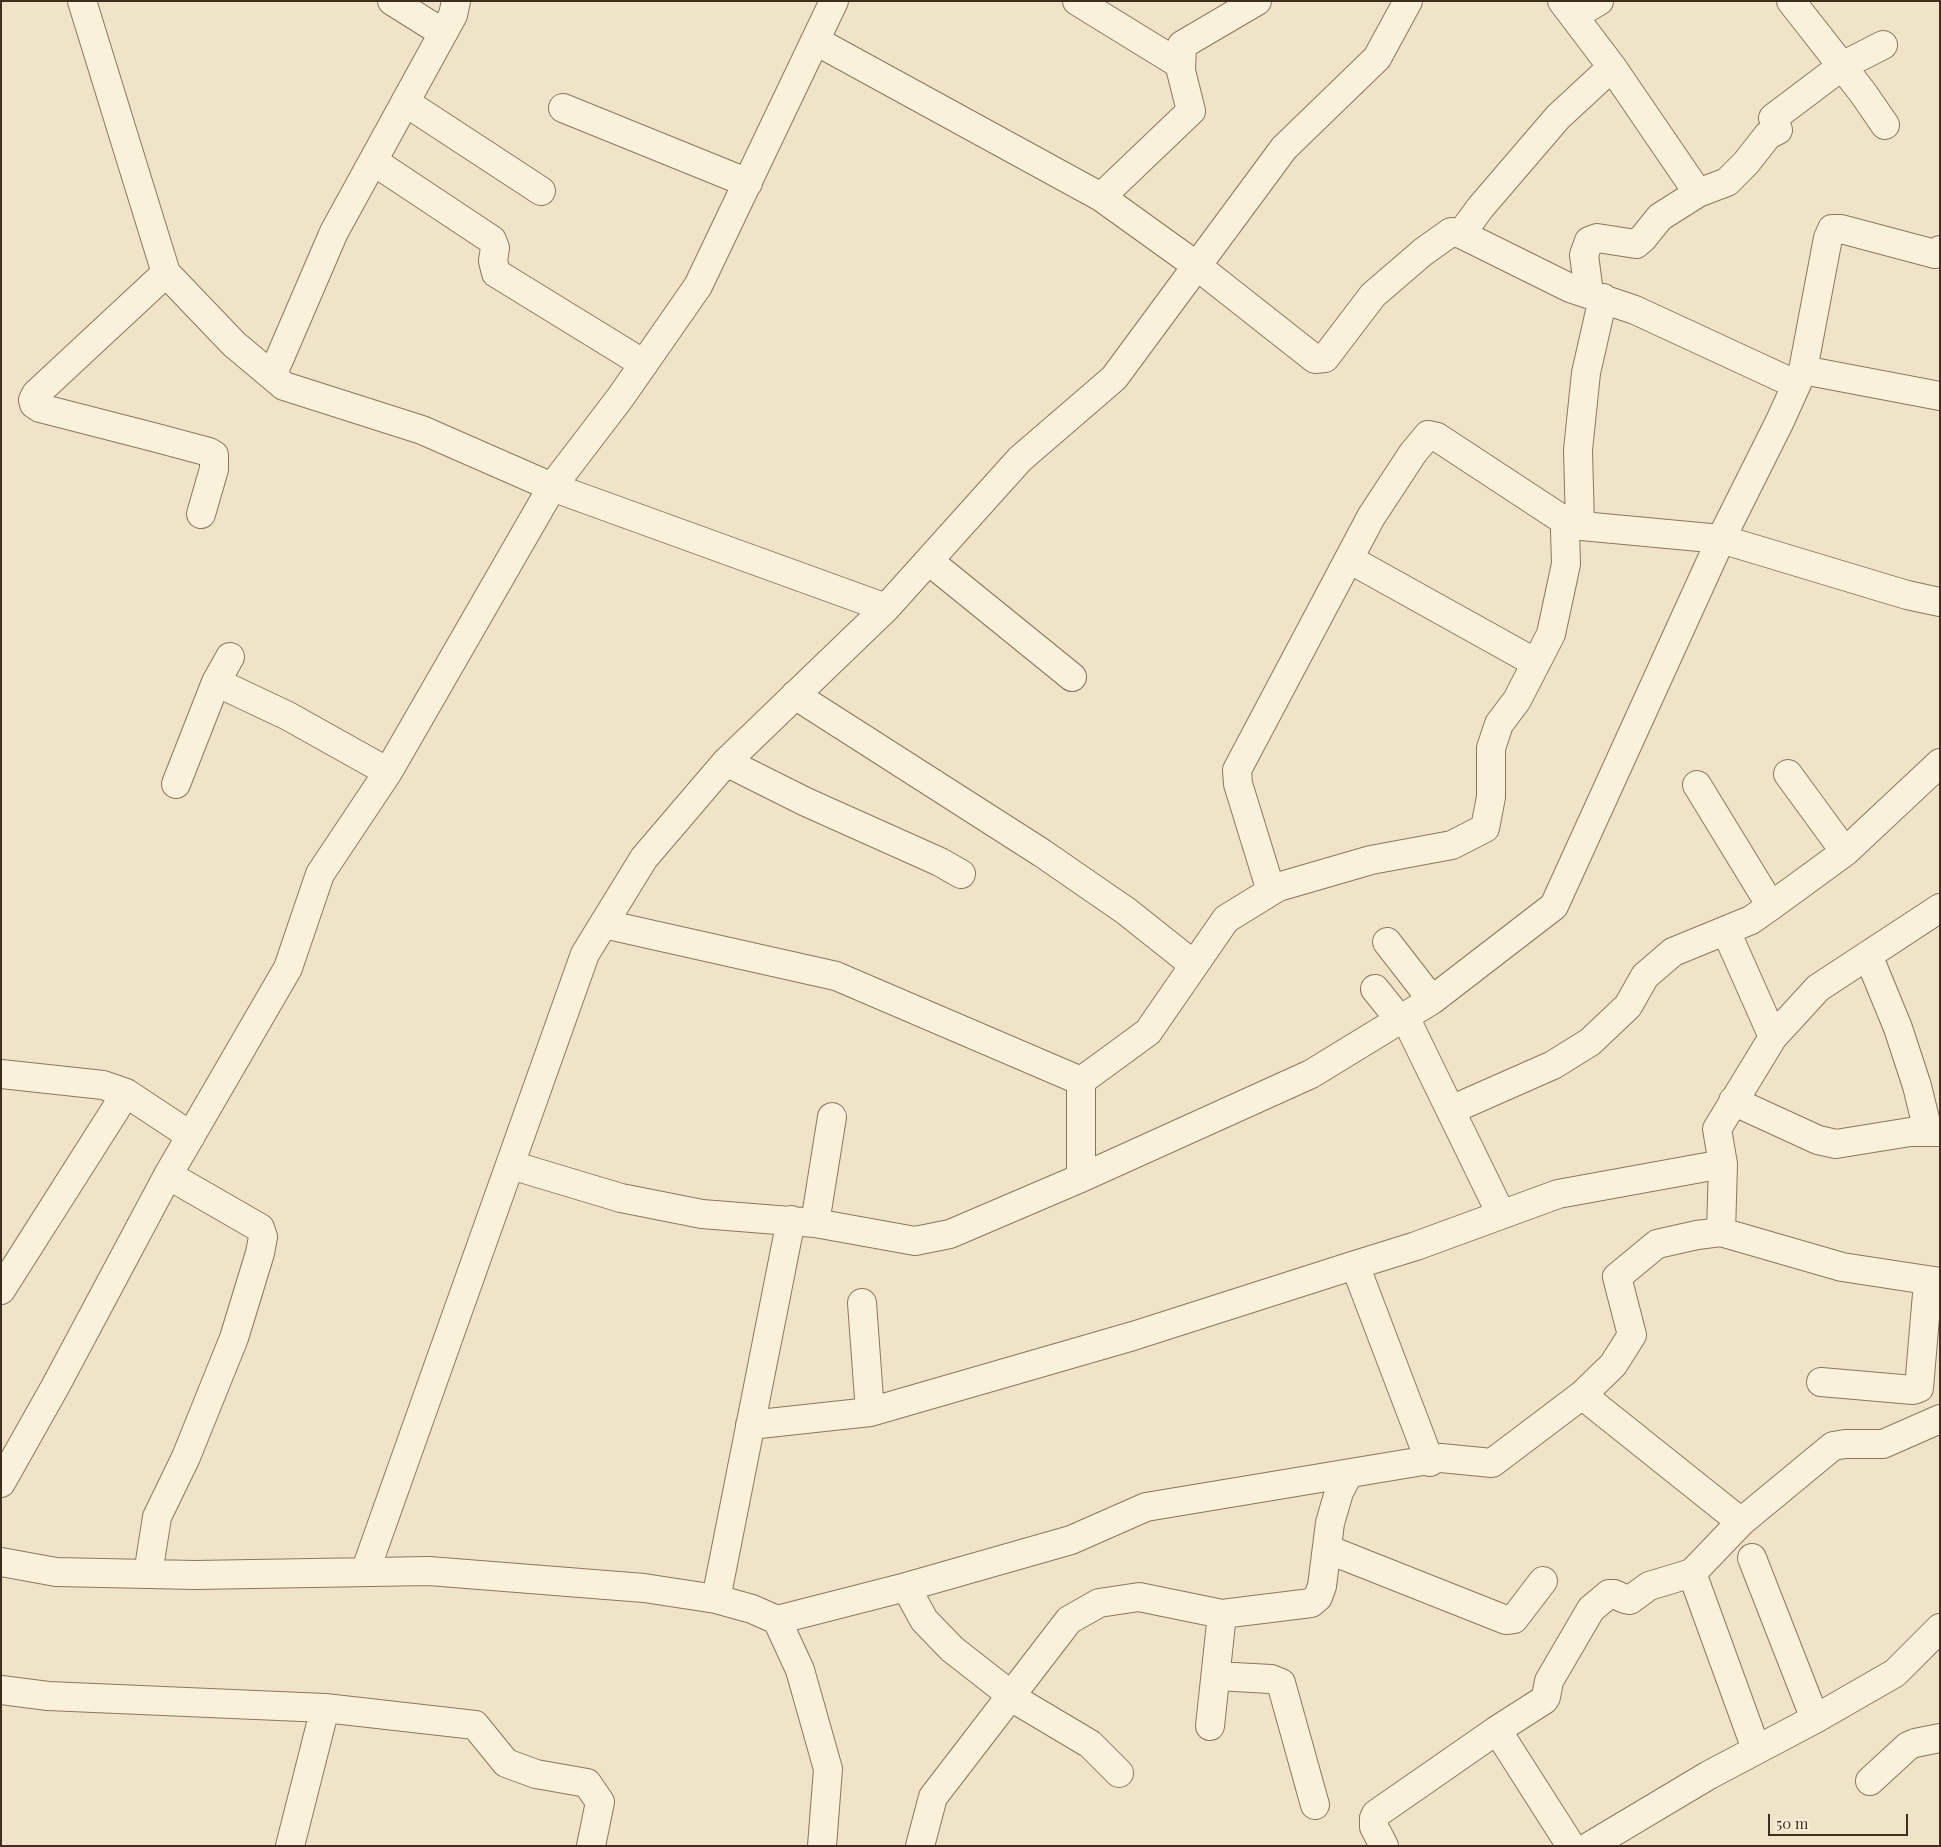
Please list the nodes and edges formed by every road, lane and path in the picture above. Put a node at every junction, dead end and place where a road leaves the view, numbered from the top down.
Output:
1 (82, 1) edge
2 (392, 1) edge
3 (456, 1) edge
4 (834, 1) edge
5 (1077, 1) edge
6 (1257, 1) edge
7 (1408, 1) edge
8 (1599, 1) edge
9 (1791, 1) edge
10 (1568, 8) edge
11 (443, 33) junction
12 (816, 41) junction
13 (1883, 45) dead end
14 (1181, 65) junction
15 (1842, 66) junction
16 (1612, 67) junction
17 (405, 102) junction
18 (563, 108) dead end
19 (1885, 125) dead end
20 (373, 161) junction
21 (748, 183) junction
22 (541, 191) dead end
23 (1698, 193) junction
24 (1101, 197) junction
25 (1461, 234) junction
26 (1940, 250) edge
27 (1197, 266) junction
28 (166, 273) junction
29 (1596, 296) junction
30 (644, 364) junction
31 (272, 376) junction
32 (1799, 377) junction
33 (1940, 396) edge
34 (552, 487) junction
35 (202, 514) dead end
36 (1575, 526) junction
37 (1721, 539) junction
38 (1349, 559) junction
39 (930, 561) junction
40 (1940, 602) edge
41 (886, 608) junction
42 (230, 657) dead end
43 (1536, 663) junction
44 (1072, 677) dead end
45 (216, 682) junction
46 (795, 696) junction
47 (726, 762) junction
48 (1940, 763) edge
49 (388, 772) junction
50 (1788, 774) dead end
51 (176, 784) dead end
52 (1697, 785) dead end
53 (1845, 852) junction
54 (961, 874) dead end
55 (1271, 891) junction
56 (1771, 906) junction
57 (1940, 908) edge
58 (604, 924) junction
59 (1726, 930) junction
60 (1387, 942) dead end
61 (1868, 955) junction
62 (1194, 965) junction
63 (1375, 988) dead end
64 (1432, 1000) junction
65 (1402, 1018) junction
66 (1773, 1037) junction
67 (1, 1074) edge
68 (1081, 1081) junction
69 (126, 1092) junction
70 (1733, 1101) junction
71 (1451, 1110) junction
72 (832, 1117) dead end
73 (1934, 1131) edge
74 (191, 1136) junction
75 (1723, 1164) junction
76 (511, 1165) junction
77 (168, 1175) junction
78 (1081, 1178) junction
79 (1501, 1214) junction
80 (803, 1221) junction
81 (1721, 1232) junction
82 (1355, 1265) junction
83 (1934, 1282) edge
84 (1, 1290) edge
85 (862, 1303) dead end
86 (1821, 1382) dead end
87 (1582, 1395) junction
88 (870, 1412) junction
89 (1940, 1419) edge
90 (750, 1425) junction
91 (1430, 1462) junction
92 (1348, 1475) junction
93 (1, 1484) edge
94 (1741, 1522) junction
95 (1327, 1549) junction
96 (1752, 1558) dead end
97 (1, 1562) edge
98 (365, 1572) junction
99 (1692, 1573) junction
100 (148, 1574) junction
101 (1543, 1581) dead end
102 (906, 1587) junction
103 (716, 1599) junction
104 (1222, 1614) junction
105 (777, 1620) junction
106 (1940, 1628) edge
107 (1216, 1676) junction
108 (1, 1690) edge
109 (1010, 1694) junction
110 (326, 1708) junction
111 (1815, 1719) junction
112 (1210, 1726) dead end
113 (1497, 1730) junction
114 (1940, 1738) edge
115 (1756, 1749) junction
116 (1119, 1773) dead end
117 (1870, 1781) dead end
118 (1315, 1805) dead end
119 (290, 1846) edge
120 (591, 1846) edge
121 (822, 1846) edge
122 (920, 1846) edge
123 (1384, 1846) edge
124 (1571, 1846) edge
125 (1590, 1846) edge

1 - 28 street
2 - 11 street
3 - 11 street
4 - 12 street
5 - 14 street
6 - 14 street
7 - 27 street
8 - 10 street
9 - 15 street
10 - 16 street
11 - 17 street
12 - 21 street
12 - 24 street
13 - 15 street
14 - 24 street
15 - 19 street
15 - 23 street
16 - 23 street
16 - 25 street
17 - 20 street
17 - 22 street
18 - 21 street
20 - 30 street
20 - 31 street
21 - 30 street
23 - 29 street
24 - 27 street
25 - 27 street
25 - 29 street
26 - 32 street
27 - 39 street
28 - 31 street
28 - 35 street
29 - 32 street
29 - 36 street
30 - 34 street
31 - 34 street
32 - 33 street
32 - 37 street
34 - 41 street
34 - 49 street
36 - 37 street
36 - 38 street
36 - 43 street
37 - 40 street
37 - 64 street
38 - 43 street
38 - 55 street
39 - 41 street
39 - 44 street
41 - 46 street
42 - 45 street
43 - 55 street
45 - 49 street
45 - 51 street
46 - 47 street
46 - 62 street
47 - 54 street
47 - 58 street
48 - 53 street
49 - 74 street
50 - 53 street
52 - 56 street
53 - 56 street
55 - 62 street
56 - 59 street
57 - 61 street
58 - 68 street
58 - 76 street
59 - 66 street
59 - 71 street
60 - 64 street
61 - 66 street
61 - 73 street
62 - 68 street
63 - 65 street
64 - 65 street
65 - 71 street
65 - 78 street
66 - 70 street
67 - 69 street
68 - 78 street
69 - 74 street
69 - 84 street
70 - 73 street
70 - 75 street
71 - 79 street
72 - 80 street
74 - 77 street
75 - 79 street
75 - 81 street
76 - 80 street
76 - 98 street
77 - 93 street
77 - 100 street
78 - 80 street
79 - 82 street
80 - 90 street
81 - 83 street
81 - 87 street
82 - 88 street
82 - 91 street
83 - 86 street
85 - 88 street
87 - 91 street
87 - 94 street
88 - 90 street
89 - 94 street
90 - 103 street
91 - 92 street
92 - 95 street
92 - 102 street
94 - 99 street
95 - 101 street
95 - 104 street
96 - 111 street
97 - 100 street
98 - 100 street
98 - 103 street
99 - 113 street
99 - 115 street
102 - 105 street
102 - 109 street
103 - 105 street
104 - 107 street
104 - 109 street
105 - 121 street
106 - 111 street
107 - 112 street
107 - 118 street
108 - 110 street
109 - 116 street
109 - 122 street
110 - 119 street
110 - 120 street
111 - 115 street
113 - 123 street
113 - 124 street
114 - 117 street
115 - 125 street

